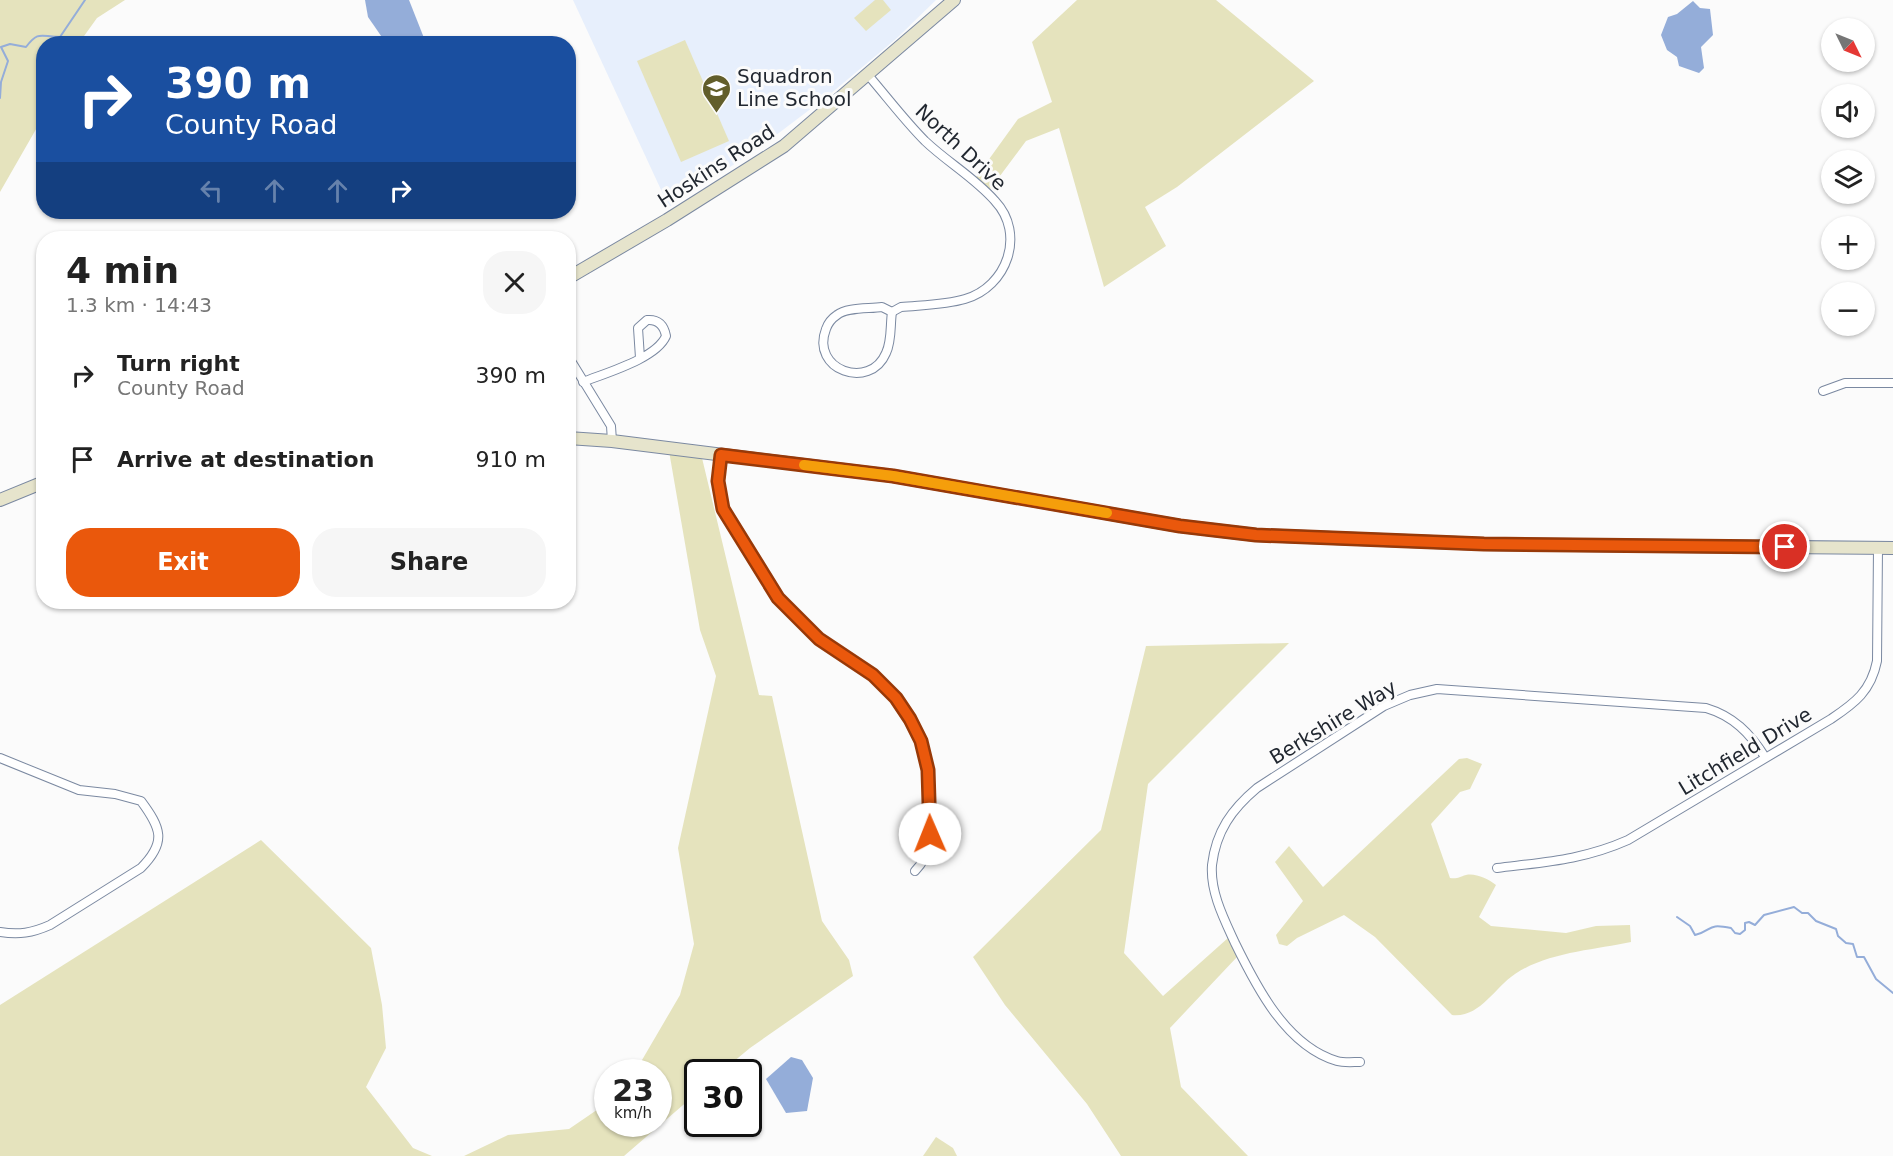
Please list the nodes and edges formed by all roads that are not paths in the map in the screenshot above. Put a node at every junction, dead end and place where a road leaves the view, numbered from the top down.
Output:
1 (954, 0) edge
2 (868, 75) junction
3 (576, 273) edge
4 (892, 312) junction
5 (640, 358) junction
6 (576, 370) edge
7 (583, 382) junction
8 (1893, 383) edge
9 (1823, 390) dead end
10 (576, 439) edge
11 (612, 441) junction
12 (721, 455) junction
13 (36, 485) edge
14 (0, 500) edge
15 (1878, 548) junction
16 (1893, 548) edge
17 (1765, 757) junction
18 (0, 758) edge
19 (1497, 868) dead end
20 (915, 871) dead end
21 (0, 932) edge
22 (1360, 1062) dead end

1 - 2 street, Hoskins Road
2 - 3 street, Hoskins Road
2 - 4 street, North Drive
4 - 4 street, North Drive
5 - 5 street
5 - 7 street
6 - 7 street
7 - 11 street
8 - 9 street
10 - 11 street
11 - 12 street
12 - 15 street
12 - 20 street
13 - 14 street
15 - 16 street
15 - 17 street, Litchfield Drive
17 - 19 street, Litchfield Drive
17 - 22 street, Berkshire Way
18 - 21 street

